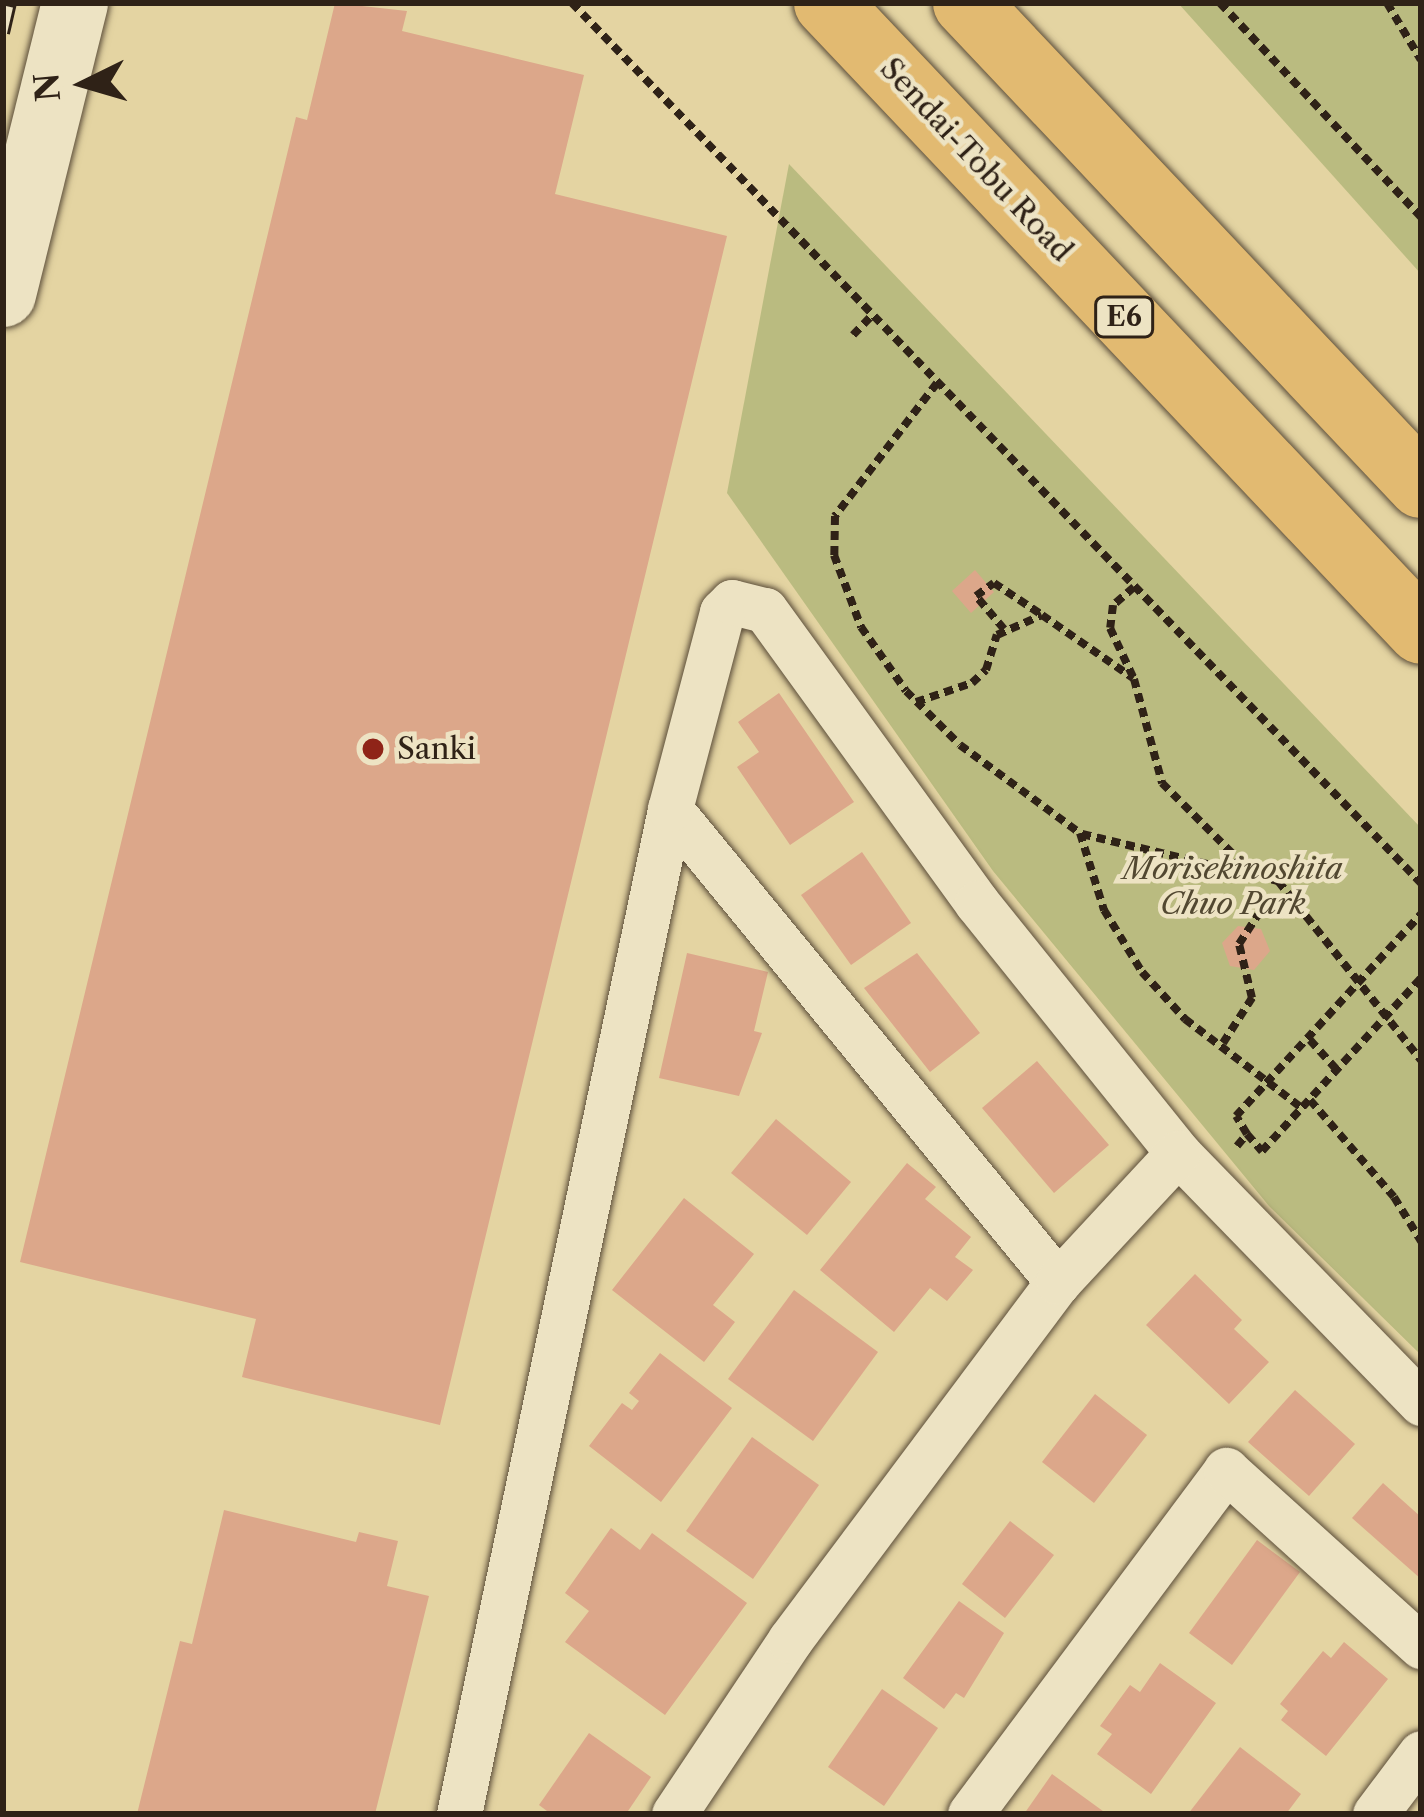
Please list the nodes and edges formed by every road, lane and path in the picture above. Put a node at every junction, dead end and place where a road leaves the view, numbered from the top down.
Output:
1 (75, 3) edge
2 (572, 3) edge
3 (827, 3) edge
4 (966, 3) edge
5 (1220, 3) edge
6 (1387, 3) edge
7 (1421, 60) edge
8 (1421, 217) edge
9 (3, 294) edge
10 (872, 315) junction
11 (854, 334) dead end
12 (937, 383) junction
13 (1421, 485) edge
14 (1134, 587) junction
15 (1043, 616) junction
16 (1004, 628) junction
17 (1421, 632) edge
18 (1134, 679) junction
19 (916, 702) junction
20 (670, 809) junction
21 (1080, 833) junction
22 (1254, 875) junction
23 (1421, 883) edge
24 (1290, 896) junction
25 (1421, 914) edge
26 (1421, 978) edge
27 (1358, 986) junction
28 (1383, 1019) junction
29 (1310, 1040) junction
30 (1223, 1043) junction
31 (1421, 1060) edge
32 (1337, 1070) junction
33 (1273, 1080) junction
34 (1306, 1104) junction
35 (1247, 1134) junction
36 (1192, 1167) junction
37 (1421, 1241) edge
38 (1058, 1282) junction
39 (1421, 1403) edge
40 (1421, 1646) edge
41 (1421, 1753) edge
42 (459, 1814) edge
43 (674, 1814) edge
44 (970, 1814) edge
45 (1375, 1814) edge

1 - 9 main road
2 - 10 path
3 - 17 highway, Sendai-Tobu Road / E6
4 - 13 highway
5 - 8 path
6 - 7 path
10 - 11 path
10 - 12 path
12 - 14 path
12 - 19 path
14 - 18 path
14 - 23 path
15 - 16 path
15 - 16 path
15 - 18 path
16 - 19 path
18 - 22 path
19 - 21 path
20 - 36 street
20 - 38 street
20 - 42 street
21 - 22 path
21 - 30 path
22 - 24 path
24 - 27 path
24 - 30 path
25 - 27 path
26 - 28 path
27 - 28 path
27 - 29 path
28 - 31 path
28 - 32 path
29 - 32 path
29 - 33 path
30 - 33 path
32 - 34 path
33 - 34 path
33 - 35 path
34 - 35 path
34 - 37 path
35 - 36 path
36 - 38 street
36 - 39 street
38 - 43 street
40 - 44 street
41 - 45 street

